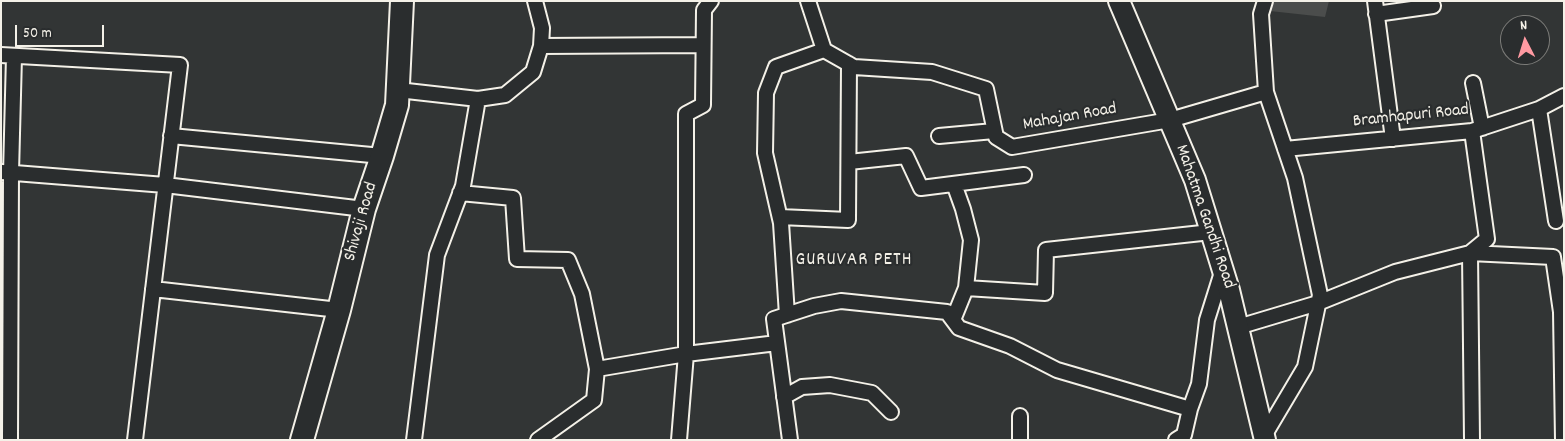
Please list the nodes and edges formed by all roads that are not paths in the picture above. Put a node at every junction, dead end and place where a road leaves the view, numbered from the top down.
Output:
1 (402, 1) edge
2 (535, 1) edge
3 (808, 1) edge
4 (1119, 1) edge
5 (1265, 1) edge
6 (706, 3) edge
7 (1433, 6) dead end
8 (1376, 8) edge
9 (703, 45) junction
10 (540, 46) junction
11 (824, 50) junction
12 (8, 56) edge
13 (849, 64) junction
14 (1473, 83) dead end
15 (398, 90) junction
16 (1266, 92) junction
17 (1564, 96) edge
18 (478, 100) junction
19 (1539, 109) junction
20 (1170, 120) junction
21 (1477, 130) junction
22 (994, 131) junction
23 (171, 136) junction
24 (939, 136) dead end
25 (1393, 139) junction
26 (1285, 149) junction
27 (382, 156) junction
28 (849, 162) junction
29 (6, 173) edge
30 (1024, 175) dead end
31 (954, 184) junction
32 (166, 185) junction
33 (460, 193) junction
34 (364, 209) junction
35 (780, 217) junction
36 (1556, 221) dead end
37 (1211, 232) junction
38 (1470, 253) junction
39 (1223, 269) junction
40 (966, 288) junction
41 (153, 289) junction
42 (1318, 303) junction
43 (339, 310) junction
44 (1562, 312) edge
45 (787, 315) junction
46 (954, 320) junction
47 (1238, 327) junction
48 (777, 343) junction
49 (686, 354) junction
50 (597, 369) junction
51 (784, 397) junction
52 (1190, 409) junction
53 (891, 412) dead end
54 (1020, 416) dead end
55 (1265, 438) edge
56 (10, 440) edge
57 (135, 440) edge
58 (302, 440) edge
59 (414, 440) edge
60 (538, 440) edge
61 (680, 440) edge
62 (790, 440) edge
63 (1020, 440) edge
64 (1176, 440) edge
65 (1472, 440) edge
66 (1563, 440) edge

1 - 15 main road, Shivaji Road
2 - 10 street
3 - 11 street
4 - 20 main road, Mahatma Gandhi Road
5 - 16 street
6 - 9 street
7 - 8 street
8 - 25 street
9 - 10 street
9 - 49 street
10 - 18 street
11 - 13 street
11 - 35 street
12 - 23 street
12 - 29 street
13 - 22 street
13 - 28 street
14 - 21 street
15 - 18 street
15 - 27 main road, Shivaji Road
16 - 20 street
16 - 26 street
17 - 19 street, Bramhapuri Road
18 - 33 street
19 - 21 street, Bramhapuri Road
19 - 36 street
20 - 22 street, Mahajan Road
20 - 37 main road, Mahatma Gandhi Road
21 - 25 street, Bramhapuri Road
21 - 38 street
22 - 24 street
23 - 27 street
23 - 32 street
25 - 26 street, Bramhapuri Road
26 - 42 street
27 - 34 main road, Shivaji Road
28 - 31 street
28 - 35 street
29 - 32 street
29 - 56 street
30 - 31 street
31 - 40 street
32 - 34 street
32 - 41 street
33 - 50 street
33 - 59 street
34 - 43 main road, Shivaji Road
35 - 45 street
37 - 39 main road, Mahatma Gandhi Road
37 - 40 street
38 - 42 street
38 - 44 street
38 - 65 street
39 - 47 main road, Mahatma Gandhi Road
39 - 52 street
40 - 46 street
41 - 43 street
41 - 57 street
42 - 47 street
42 - 55 street
43 - 58 main road, Shivaji Road
44 - 66 street
45 - 46 street
45 - 48 street
46 - 52 street
47 - 55 main road, Mahatma Gandhi Road
48 - 49 street
48 - 51 street
49 - 50 street
49 - 61 street
50 - 60 street
51 - 53 street
51 - 62 street
52 - 64 street
54 - 63 street

